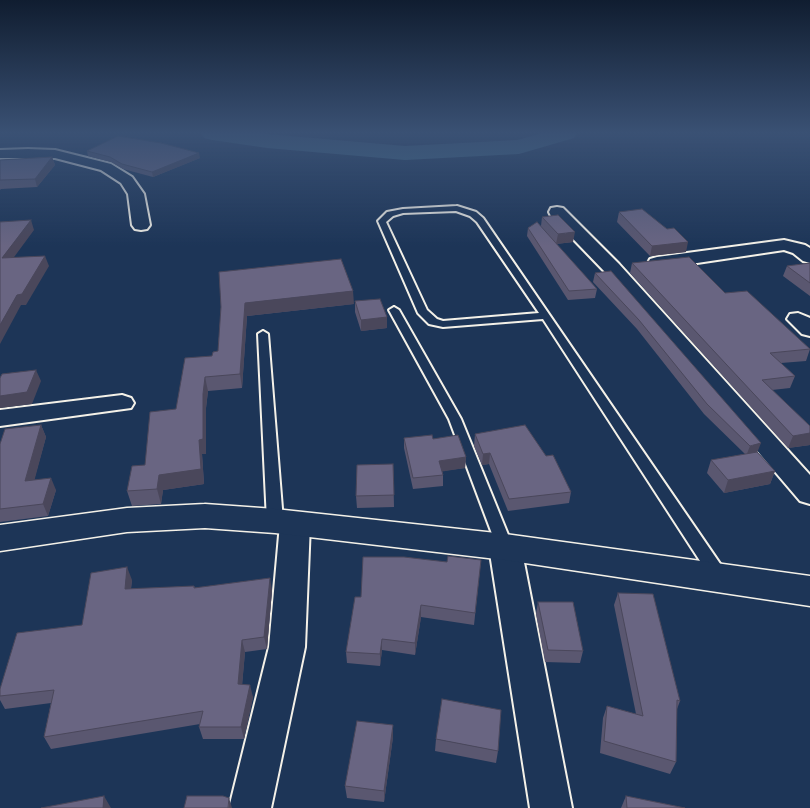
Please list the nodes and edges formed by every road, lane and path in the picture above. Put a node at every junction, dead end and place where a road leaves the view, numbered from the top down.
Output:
1 (112, 171) edge
2 (557, 212) dead end
3 (141, 225) dead end
4 (810, 257) edge
5 (627, 267) junction
6 (394, 310) dead end
7 (546, 316) junction
8 (263, 334) dead end
9 (122, 403) dead end
10 (0, 418) edge
11 (810, 494) edge
12 (285, 522) junction
13 (0, 538) edge
14 (505, 547) junction
15 (721, 577) junction
16 (810, 591) edge
17 (250, 808) edge
18 (551, 808) edge

1 - 3 street
2 - 5 street
4 - 5 street
5 - 11 street
6 - 14 lane
7 - 7 lane
7 - 15 lane
8 - 12 lane
9 - 10 street
12 - 13 main road
12 - 14 main road
12 - 17 street
14 - 15 main road
14 - 18 street
15 - 16 main road

